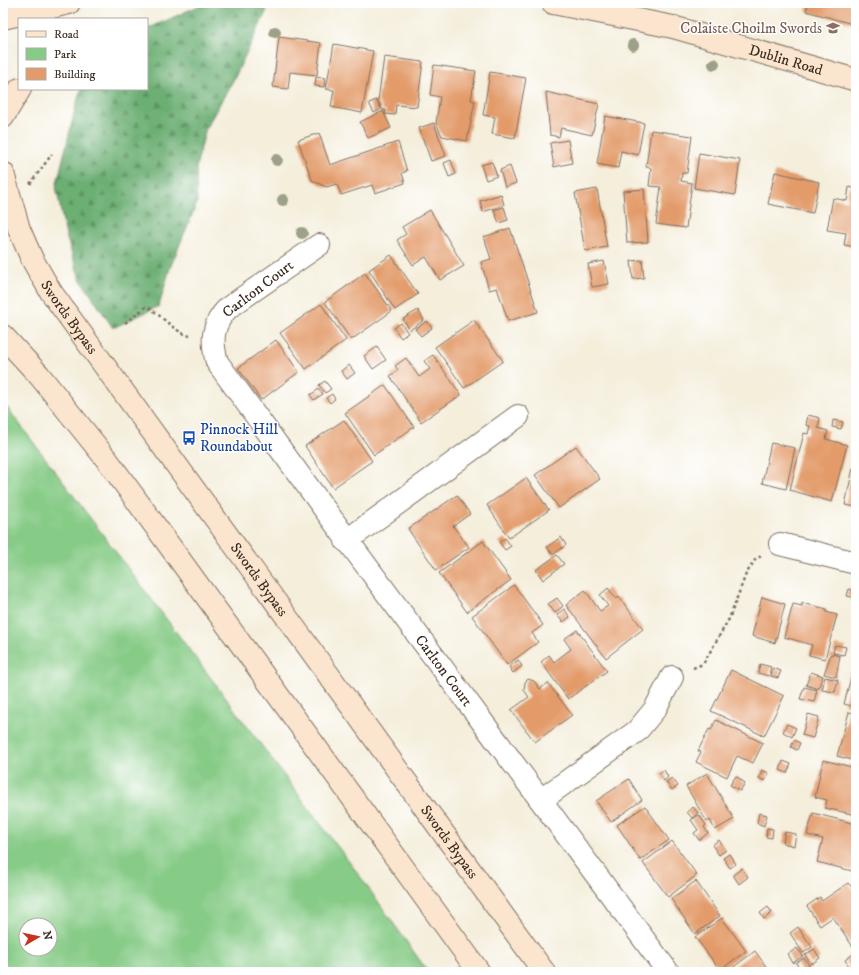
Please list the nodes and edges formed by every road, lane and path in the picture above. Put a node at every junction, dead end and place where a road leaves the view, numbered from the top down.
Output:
1 (68, 3) edge
2 (77, 3) edge
3 (553, 3) edge
4 (3, 18) edge
5 (67, 18) edge
6 (856, 80) edge
7 (19, 90) edge
8 (3, 117) edge
9 (52, 154) dead end
10 (3, 173) edge
11 (25, 190) dead end
12 (319, 245) dead end
13 (125, 323) dead end
14 (3, 336) edge
15 (213, 338) junction
16 (518, 416) dead end
17 (346, 541) junction
18 (780, 544) joint
19 (856, 563) edge
20 (672, 677) joint
21 (542, 800) junction
22 (479, 972) edge
23 (544, 972) edge
24 (668, 972) edge

1 - 4 main road
2 - 5 main road
3 - 6 main road, Dublin Road
7 - 8 main road
9 - 11 path
10 - 23 main road, Swords Bypass
12 - 15 street, Carlton Court
13 - 15 path
14 - 22 main road
15 - 17 street, Carlton Court
16 - 17 street
17 - 21 street, Carlton Court
18 - 19 street
18 - 20 path
20 - 21 street
21 - 24 street, Carlton Court

